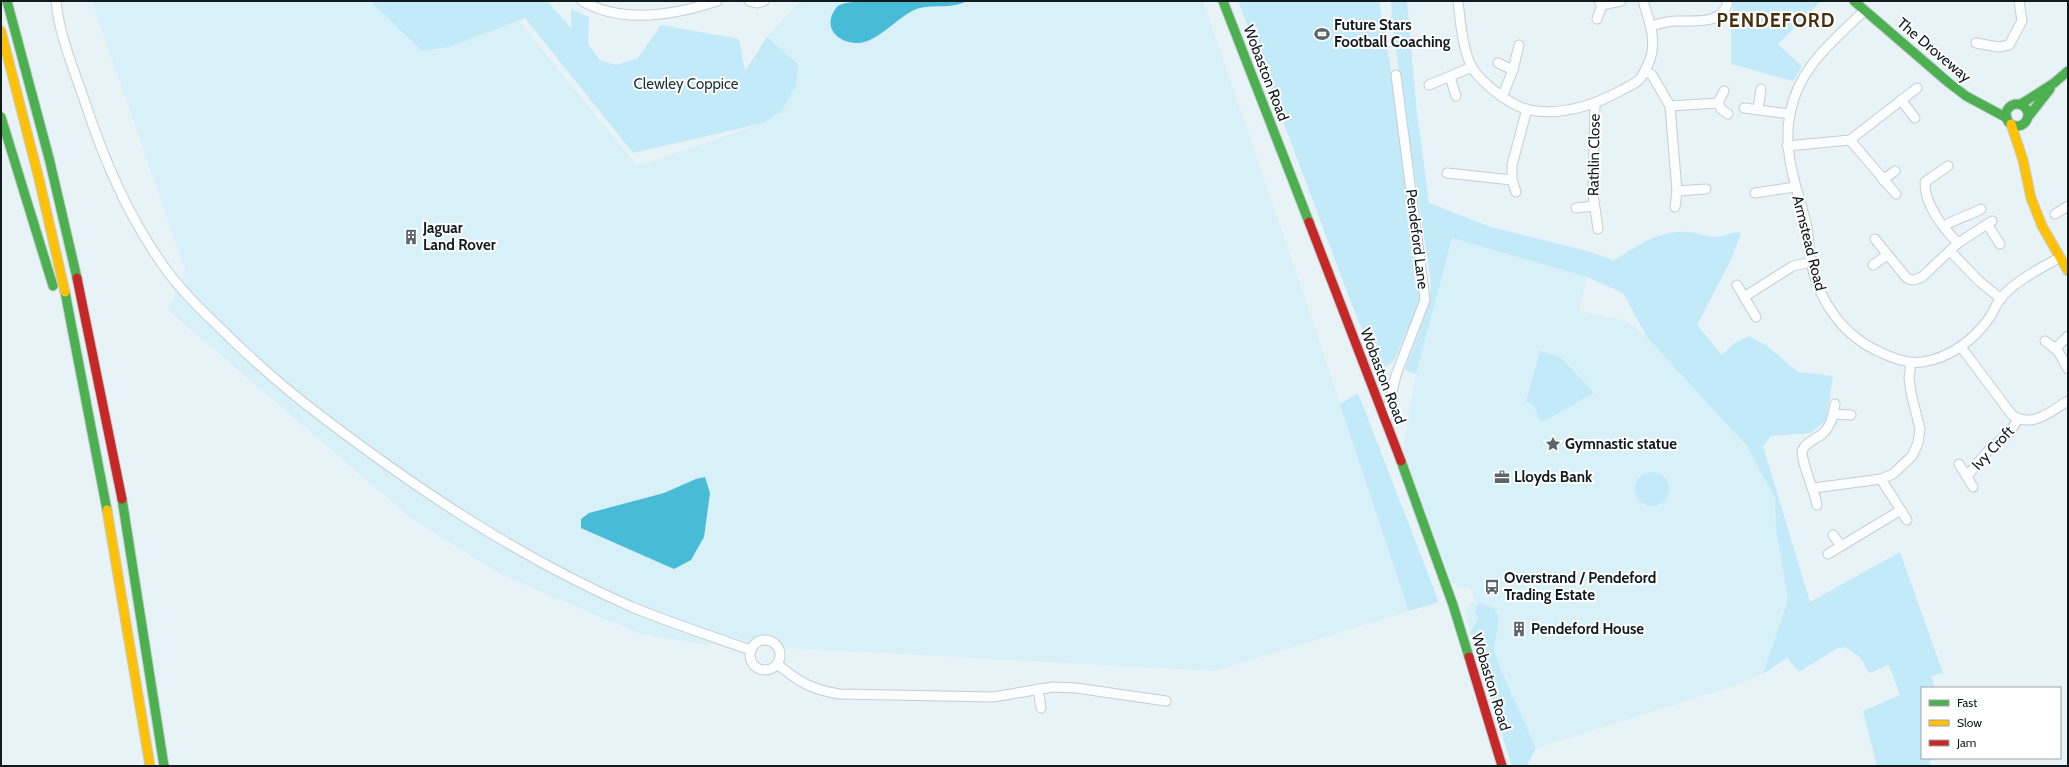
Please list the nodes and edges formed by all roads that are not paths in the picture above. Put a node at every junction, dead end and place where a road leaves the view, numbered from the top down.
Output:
1 (7, 1) edge
2 (56, 1) edge
3 (582, 1) edge
4 (717, 1) edge
5 (749, 1) edge
6 (764, 1) edge
7 (1223, 1) edge
8 (1458, 1) edge
9 (1620, 1) edge
10 (1643, 1) edge
11 (1728, 1) edge
12 (1854, 1) edge
13 (2021, 2) edge
14 (1601, 3) edge
15 (1865, 10) junction
16 (1597, 19) dead end
17 (1651, 26) junction
18 (1, 31) edge
19 (1976, 44) dead end
20 (1519, 45) dead end
21 (1498, 63) dead end
22 (1472, 67) junction
23 (1513, 70) junction
24 (1645, 71) junction
25 (2068, 71) edge
26 (1396, 75) dead end
27 (1450, 77) junction
28 (2054, 83) junction
29 (1429, 84) dead end
30 (1917, 88) dead end
31 (1761, 90) dead end
32 (1724, 91) dead end
33 (1456, 96) dead end
34 (1502, 97) junction
35 (1901, 100) junction
36 (1718, 103) junction
37 (1979, 103) junction
38 (1595, 104) junction
39 (2016, 105) junction
40 (1670, 106) junction
41 (1744, 108) dead end
42 (1527, 110) junction
43 (1758, 110) junction
44 (1728, 114) dead end
45 (1790, 114) junction
46 (1, 117) edge
47 (1915, 118) dead end
48 (2026, 120) junction
49 (2009, 121) junction
50 (1850, 140) junction
51 (1787, 146) junction
52 (2023, 160) junction
53 (1948, 166) dead end
54 (1895, 171) dead end
55 (1447, 173) dead end
56 (1512, 180) junction
57 (1884, 180) junction
58 (1794, 186) junction
59 (1706, 190) dead end
60 (1677, 191) junction
61 (1516, 192) dead end
62 (1755, 193) dead end
63 (1896, 194) dead end
64 (1594, 206) junction
65 (2068, 206) edge
66 (1675, 207) dead end
67 (1576, 208) dead end
68 (1981, 209) dead end
69 (2055, 214) dead end
70 (1945, 226) junction
71 (1598, 229) dead end
72 (1875, 239) dead end
73 (1958, 243) junction
74 (2000, 244) dead end
75 (1950, 251) junction
76 (1887, 255) junction
77 (2060, 257) junction
78 (1811, 262) junction
79 (1873, 265) dead end
80 (2068, 271) edge
81 (1737, 285) dead end
82 (55, 297) dead end
83 (1744, 298) junction
84 (2001, 299) junction
85 (1756, 317) dead end
86 (2068, 336) edge
87 (2045, 341) dead end
88 (1961, 347) junction
89 (2055, 349) junction
90 (1911, 363) junction
91 (2068, 369) edge
92 (75, 396) dead end
93 (2068, 401) edge
94 (1835, 404) dead end
95 (1834, 414) junction
96 (1851, 415) dead end
97 (2018, 419) junction
98 (1386, 420) junction
99 (1959, 464) dead end
100 (1967, 476) junction
101 (1881, 479) junction
102 (1973, 487) dead end
103 (1814, 488) junction
104 (1817, 504) dead end
105 (1901, 510) junction
106 (1908, 520) dead end
107 (1833, 535) dead end
108 (1841, 546) junction
109 (1828, 554) dead end
110 (127, 626) junction
111 (750, 650) junction
112 (777, 664) junction
113 (1038, 689) junction
114 (1166, 700) dead end
115 (1041, 708) dead end
116 (150, 766) edge
117 (164, 766) edge
118 (1502, 766) edge

1 - 117 main road
2 - 111 street
3 - 4 street
5 - 6 street
7 - 98 main road, Wobaston Road
8 - 22 street
9 - 14 street
10 - 17 street
11 - 17 street
12 - 15 main road, The Droveway
13 - 19 street
14 - 16 street
15 - 37 main road, The Droveway
15 - 45 street, Armstead Road
17 - 24 street
18 - 110 main road
20 - 23 street
21 - 23 street
22 - 27 street
22 - 34 street
23 - 34 street
24 - 38 street
24 - 40 street
25 - 28 main road
26 - 98 street, Pendeford Lane
27 - 29 street
27 - 33 street
28 - 39 main road
28 - 48 main road
30 - 35 street
31 - 43 street
32 - 36 street
34 - 42 street
35 - 47 street
35 - 50 street
36 - 40 street
36 - 44 street
37 - 39 main road
37 - 49 main road, The Droveway
38 - 42 street
38 - 64 street, Rathlin Close
39 - 48 main road
39 - 49 main road
40 - 60 street
41 - 43 street
42 - 56 street
43 - 45 street
45 - 51 street, Armstead Road
46 - 82 main road
48 - 49 main road
48 - 52 main road
49 - 52 main road
50 - 51 street
50 - 57 street
51 - 58 street, Armstead Road
52 - 77 main road
53 - 70 street
54 - 57 street
55 - 56 street
56 - 61 street
57 - 63 street
58 - 62 street
58 - 78 street, Armstead Road
59 - 60 street
60 - 66 street
64 - 67 street, Rathlin Close
64 - 71 street, Rathlin Close
65 - 69 street
68 - 70 street
70 - 73 street
72 - 76 street
73 - 74 street
73 - 75 street
75 - 76 street
75 - 84 street
76 - 79 street
77 - 80 main road
77 - 84 street, Armstead Road
78 - 83 street
78 - 90 street, Armstead Road
81 - 83 street
83 - 85 street
84 - 88 street, Armstead Road
86 - 89 street
87 - 89 street
88 - 90 street, Armstead Road
88 - 97 street
89 - 91 street
90 - 101 street
92 - 110 main road
93 - 97 street
94 - 95 street
95 - 96 street
95 - 103 street
97 - 100 street, Ivy Croft
98 - 118 main road, Wobaston Road
99 - 100 street, Ivy Croft
100 - 102 street, Ivy Croft
101 - 103 street
101 - 105 street
103 - 104 street
105 - 106 street
105 - 108 street
107 - 108 street
108 - 109 street
110 - 116 main road
111 - 112 street
111 - 112 street
112 - 113 street
113 - 114 street
113 - 115 street

